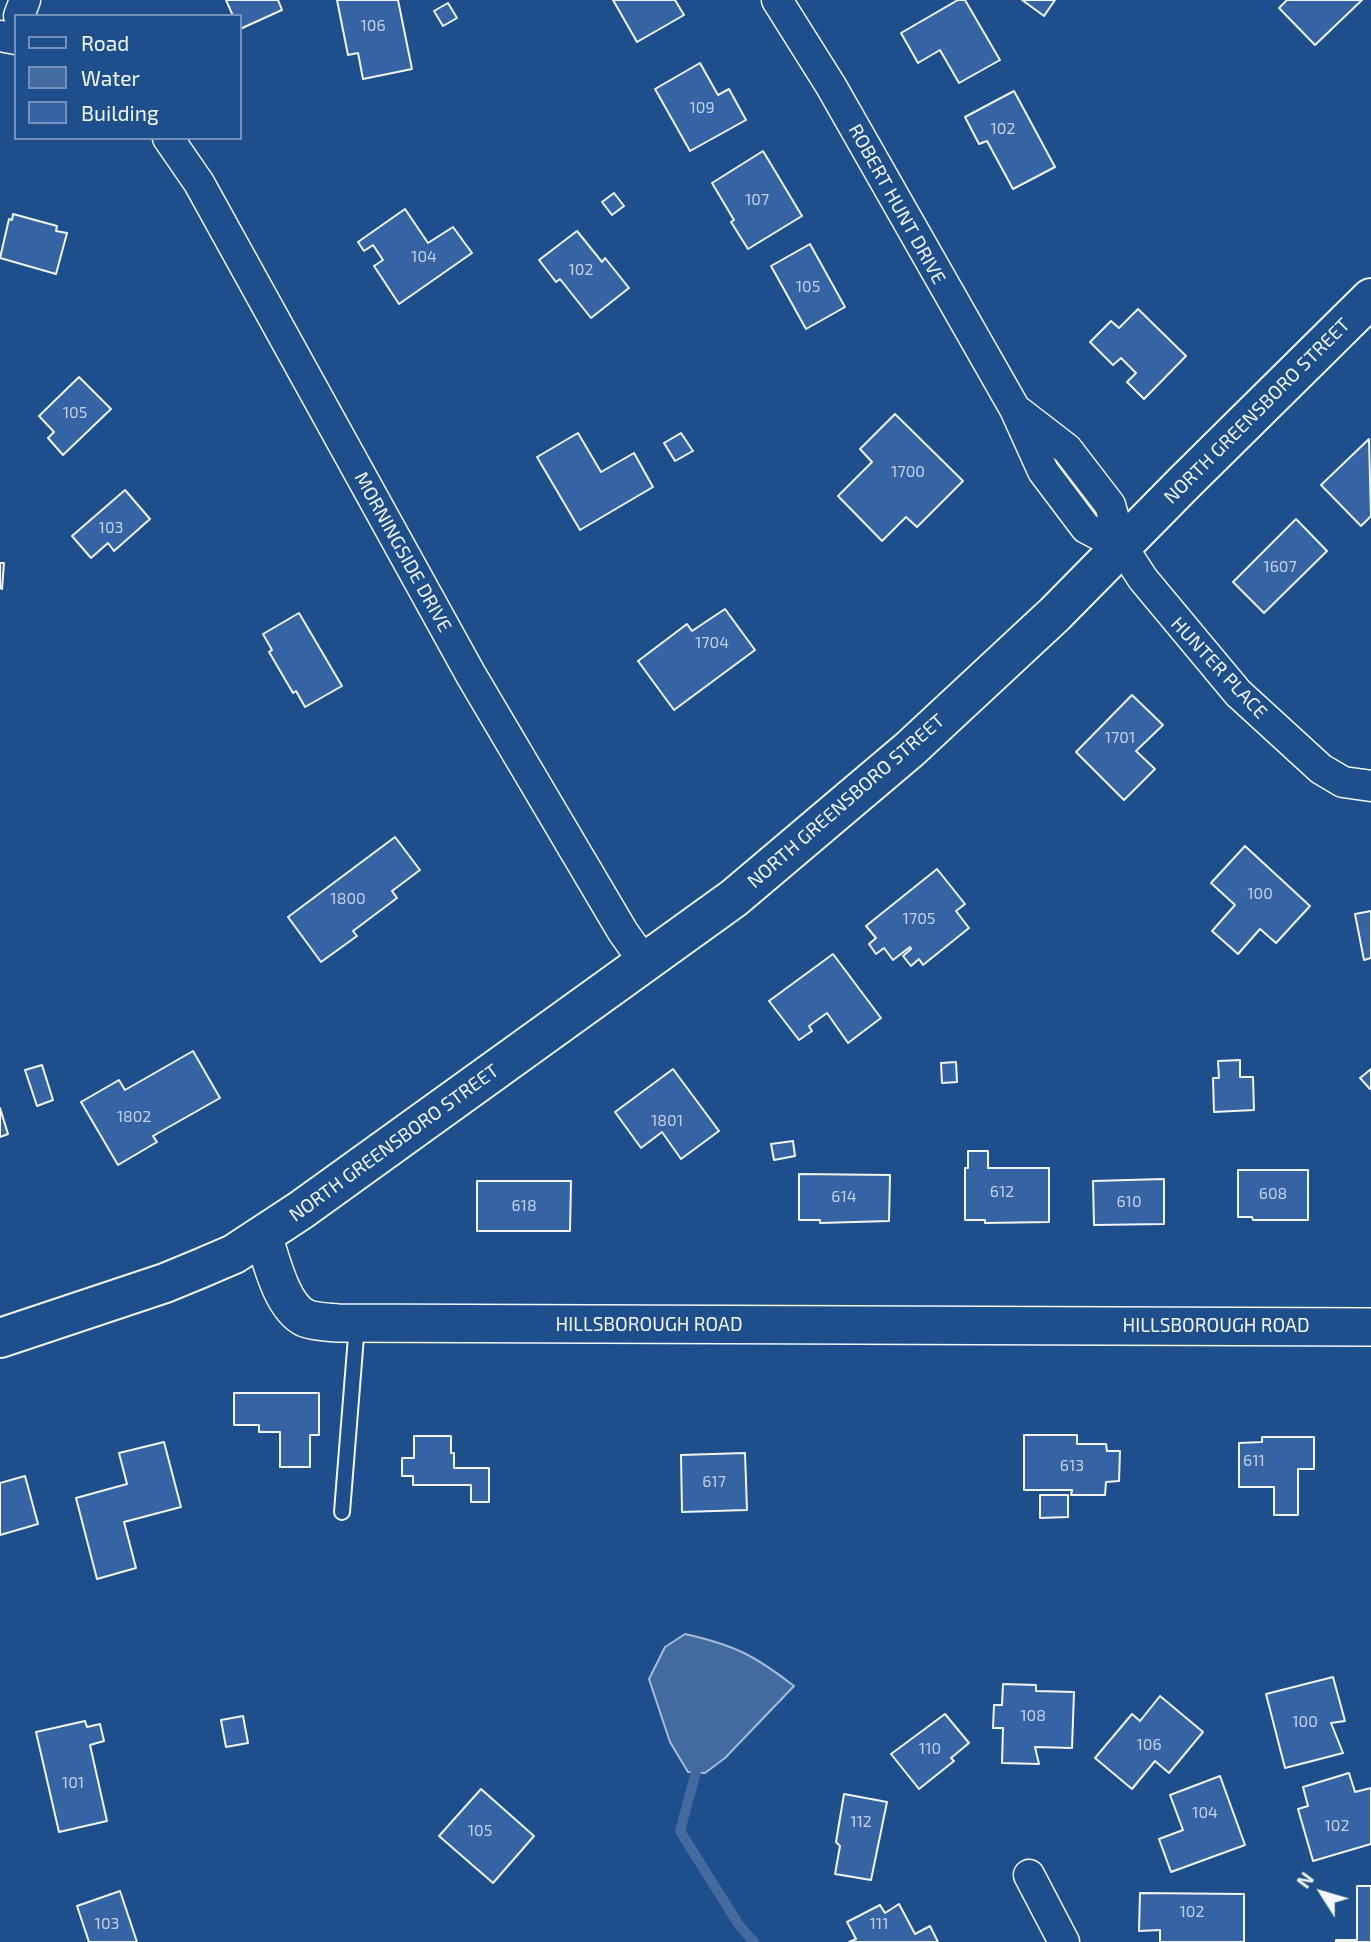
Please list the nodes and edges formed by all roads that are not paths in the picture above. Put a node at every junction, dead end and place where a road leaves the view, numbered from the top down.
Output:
1 (777, 0) edge
2 (169, 140) edge
3 (1371, 298) edge
4 (1122, 547) junction
5 (1371, 786) edge
6 (645, 963) junction
7 (263, 1235) junction
8 (357, 1324) junction
9 (1371, 1327) edge
10 (0, 1338) edge
11 (342, 1512) dead end
12 (1029, 1875) dead end
13 (1064, 1942) edge

1 - 4 street, ROBERT HUNT DRIVE
2 - 6 street, MORNINGSIDE DRIVE
3 - 4 main road, NORTH GREENSBORO STREET
4 - 5 street, HUNTER PLACE
4 - 6 main road, NORTH GREENSBORO STREET
6 - 7 main road, NORTH GREENSBORO STREET
7 - 8 street, HILLSBOROUGH ROAD
7 - 10 main road
8 - 9 street, HILLSBOROUGH ROAD
8 - 11 lane
12 - 13 street

